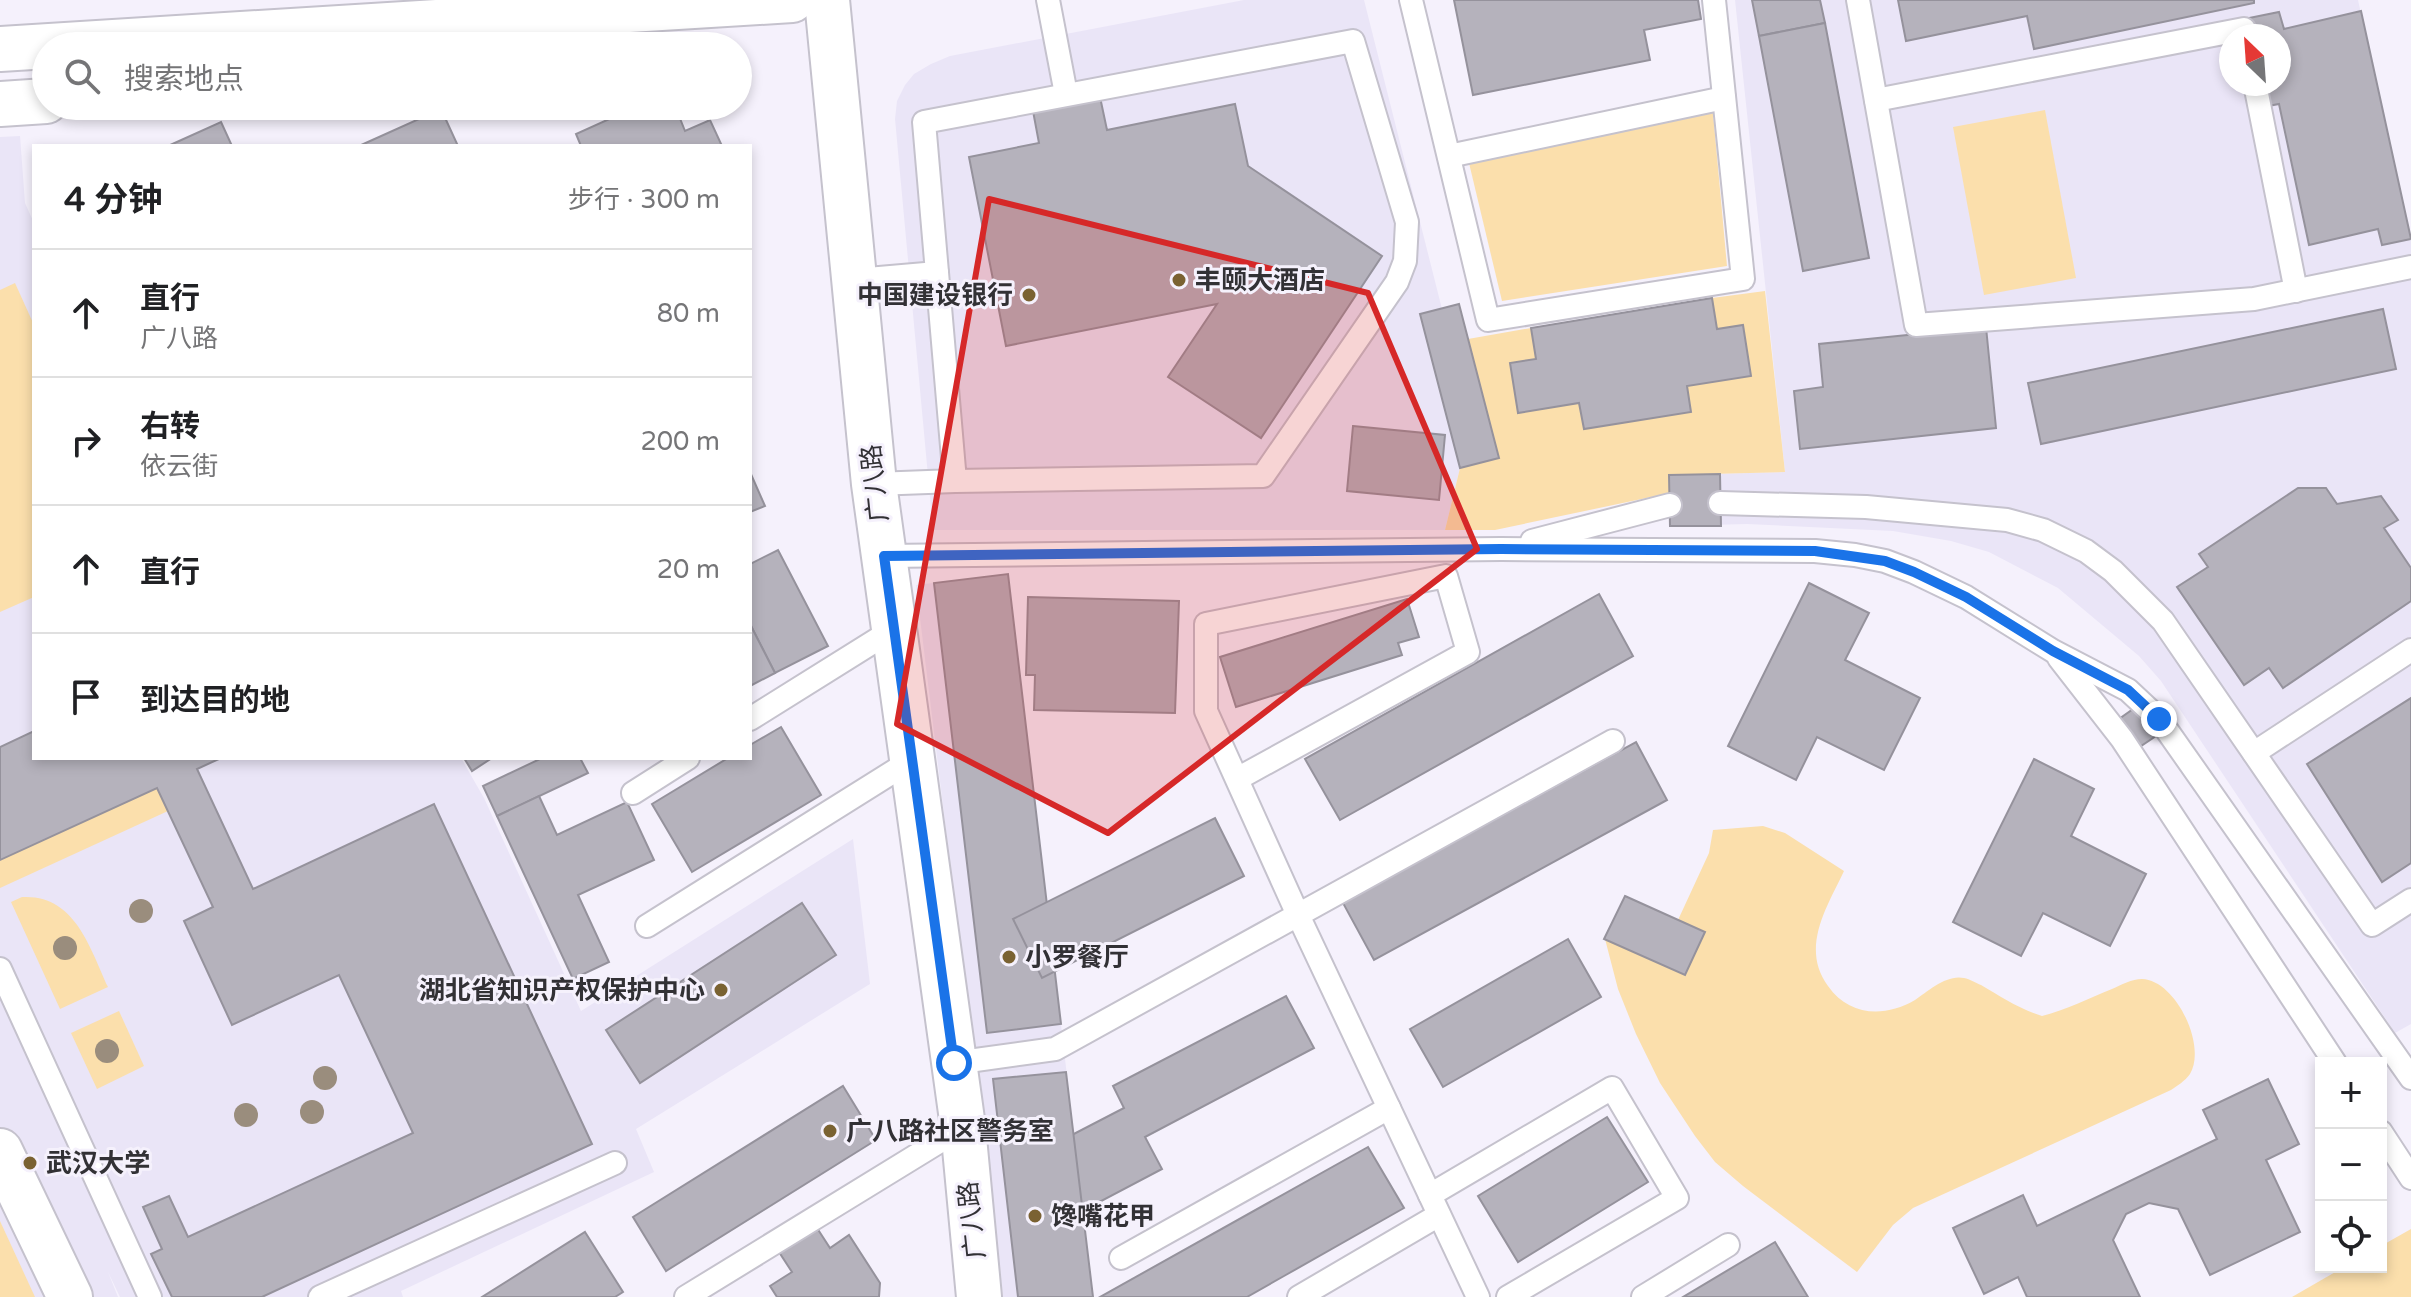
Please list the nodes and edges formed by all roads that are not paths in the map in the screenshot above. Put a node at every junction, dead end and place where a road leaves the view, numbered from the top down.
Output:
1 (792, 0) edge
2 (827, 0) edge
3 (1048, 0) edge
4 (1411, 0) edge
5 (1714, 0) edge
6 (1858, 0) edge
7 (553, 15) junction
8 (276, 32) edge
9 (486, 32) edge
10 (2219, 34) edge
11 (32, 47) edge
12 (0, 49) edge
13 (1066, 94) junction
14 (2257, 96) edge
15 (1724, 98) junction
16 (1876, 100) junction
17 (32, 102) edge
18 (0, 104) edge
19 (1449, 156) junction
20 (2411, 267) edge
21 (937, 273) junction
22 (856, 280) junction
23 (2296, 291) junction
24 (955, 481) junction
25 (874, 484) junction
26 (1720, 503) dead end
27 (1670, 505) dead end
28 (1501, 549) junction
29 (884, 556) junction
30 (894, 629) junction
31 (2411, 650) edge
32 (2053, 651) junction
33 (752, 718) edge
34 (1613, 741) dead end
35 (2254, 753) junction
36 (685, 760) edge
37 (912, 760) junction
38 (1237, 779) junction
39 (633, 793) dead end
40 (2411, 900) edge
41 (1298, 915) junction
42 (647, 926) dead end
43 (0, 969) edge
44 (2331, 1057) edge
45 (954, 1063) junction
46 (2411, 1078) edge
47 (1389, 1108) junction
48 (963, 1127) junction
49 (2387, 1141) edge
50 (0, 1151) edge
51 (615, 1163) dead end
52 (2411, 1178) edge
53 (1434, 1205) junction
54 (1728, 1245) dead end
55 (1121, 1258) dead end
56 (70, 1297) edge
57 (150, 1297) edge
58 (320, 1297) edge
59 (686, 1297) edge
60 (979, 1297) edge
61 (1299, 1297) edge
62 (1478, 1297) edge
63 (1508, 1297) edge
64 (1643, 1297) edge

1 - 7 street
2 - 22 street, 广八路
3 - 13 lane
4 - 19 lane
5 - 15 lane
6 - 16 lane
7 - 8 street
7 - 9 street
10 - 16 lane
11 - 12 street
13 - 21 lane
13 - 24 lane
14 - 23 lane
15 - 19 lane
15 - 19 lane
16 - 23 lane
17 - 18 street
20 - 23 lane
21 - 22 lane
21 - 24 lane
22 - 25 street, 广八路
24 - 25 lane
25 - 29 street, 广八路
26 - 35 lane
27 - 28 lane
28 - 29 lane
28 - 32 lane
29 - 30 street, 广八路
30 - 33 lane
30 - 37 street, 广八路
31 - 35 lane
32 - 44 lane
32 - 46 lane
34 - 41 lane
35 - 40 lane
36 - 39 lane
37 - 42 lane
37 - 45 street, 广八路
38 - 38 lane
38 - 41 lane
41 - 45 lane
41 - 47 lane
43 - 57 lane
45 - 48 street, 广八路
47 - 53 lane
47 - 55 lane
48 - 59 lane
48 - 60 street, 广八路
49 - 52 lane
50 - 56 street
51 - 58 lane
53 - 61 lane
53 - 62 lane
53 - 63 lane
54 - 64 lane

